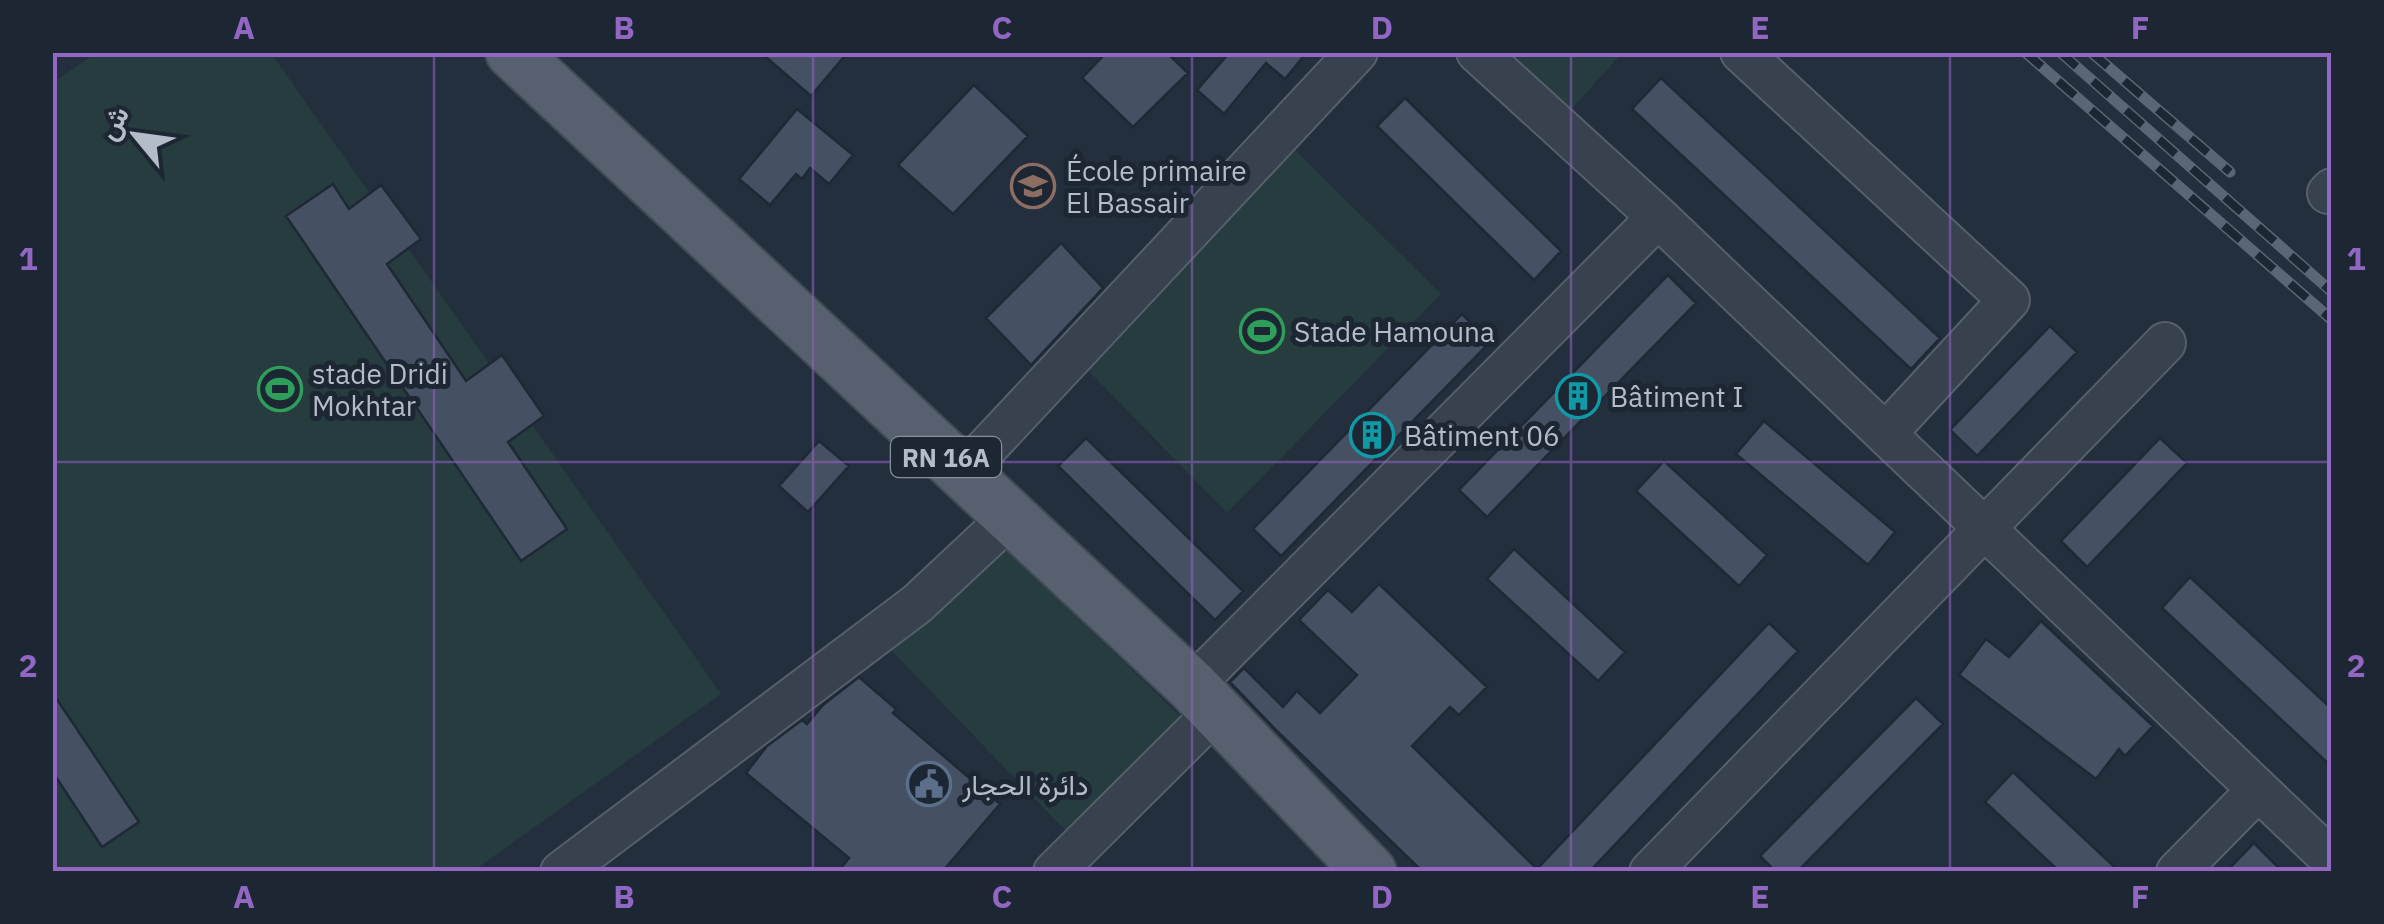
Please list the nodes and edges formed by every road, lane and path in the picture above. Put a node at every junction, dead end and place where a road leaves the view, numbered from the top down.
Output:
1 (512, 52) edge
2 (1356, 52) edge
3 (1476, 52) edge
4 (1740, 52) edge
5 (1658, 217) junction
6 (2165, 343) dead end
7 (1886, 433) junction
8 (963, 473) junction
9 (1010, 517) junction
10 (1986, 529) junction
11 (1204, 698) junction
12 (2257, 791) junction
13 (2332, 860) edge
14 (560, 872) edge
15 (1054, 872) edge
16 (1370, 872) edge
17 (1650, 872) edge
18 (2177, 872) edge

1 - 8 main road, RN 16A
2 - 8 street
3 - 5 street
4 - 7 street
5 - 7 street
5 - 11 street
6 - 10 street
7 - 10 street
8 - 9 main road, RN 16A
9 - 11 main road, RN 16A
9 - 14 street
10 - 12 street
10 - 17 street
11 - 15 street
11 - 16 main road, RN 16A
12 - 13 street
12 - 18 street

